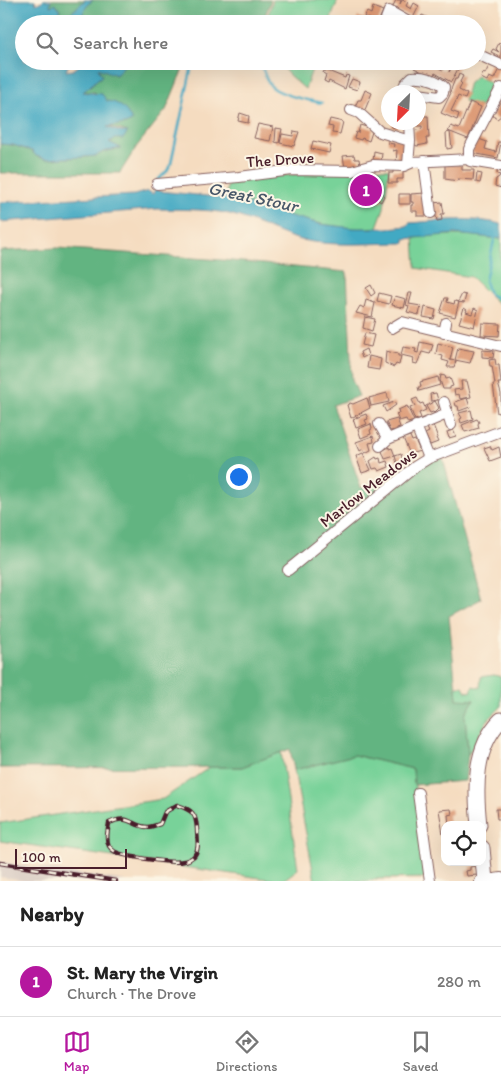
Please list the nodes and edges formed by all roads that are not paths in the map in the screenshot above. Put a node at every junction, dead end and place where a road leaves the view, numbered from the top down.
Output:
1 (486, 58) edge
2 (501, 65) edge
3 (406, 85) edge
4 (501, 88) edge
5 (426, 95) edge
6 (351, 110) dead end
7 (409, 130) edge
8 (410, 141) junction
9 (469, 159) junction
10 (424, 161) junction
11 (406, 165) junction
12 (501, 166) edge
13 (157, 184) dead end
14 (430, 213) dead end
15 (446, 322) dead end
16 (392, 328) dead end
17 (444, 333) junction
18 (501, 346) edge
19 (444, 402) dead end
20 (447, 414) junction
21 (379, 424) dead end
22 (451, 425) dead end
23 (416, 426) junction
24 (501, 430) edge
25 (429, 458) junction
26 (288, 570) dead end
27 (501, 720) edge
28 (418, 793) dead end
29 (479, 821) edge
30 (484, 866) edge
31 (501, 880) edge
32 (430, 881) edge
33 (480, 881) edge
34 (485, 881) edge

1 - 2 street
3 - 5 street
4 - 9 street
6 - 8 street
7 - 8 street
8 - 11 street
9 - 10 street, The Drove
9 - 12 street, The Drove
10 - 11 street, The Drove
10 - 14 street
11 - 13 street, The Drove
15 - 17 street
16 - 17 street
17 - 18 street
19 - 20 street
20 - 22 street
20 - 23 street
21 - 23 street
23 - 25 street
24 - 25 street, Marlow Meadows
25 - 26 street, Marlow Meadows
27 - 29 highway
28 - 32 street
30 - 34 highway
31 - 34 street
33 - 34 street

